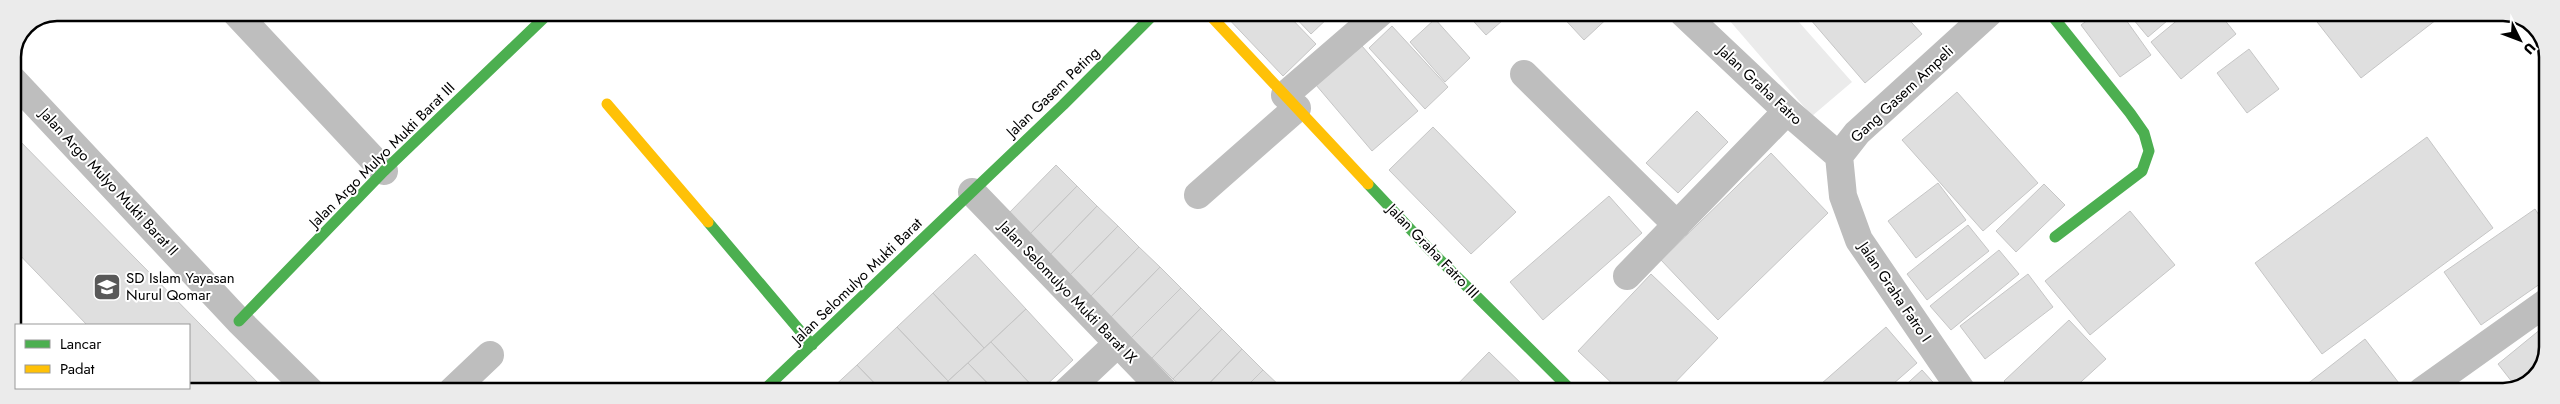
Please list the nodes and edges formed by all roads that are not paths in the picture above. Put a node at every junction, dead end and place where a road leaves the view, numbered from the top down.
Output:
1 (244, 21) edge
2 (540, 21) edge
3 (1146, 21) edge
4 (1216, 21) edge
5 (1371, 22) edge
6 (1692, 22) edge
7 (1979, 22) edge
8 (2057, 22) edge
9 (1524, 74) dead end
10 (21, 90) edge
11 (1291, 102) junction
12 (607, 104) dead end
13 (1787, 112) junction
14 (1839, 156) junction
15 (384, 171) junction
16 (972, 192) junction
17 (1198, 195) dead end
18 (1677, 225) junction
19 (2056, 237) dead end
20 (1627, 276) dead end
21 (2538, 308) edge
22 (239, 321) junction
23 (1118, 344) junction
24 (812, 345) junction
25 (490, 355) dead end
26 (301, 382) edge
27 (461, 382) edge
28 (772, 382) edge
29 (1076, 382) edge
30 (1156, 382) edge
31 (1564, 383) edge
32 (1956, 383) edge
33 (2435, 383) edge

1 - 15 street
2 - 15 street, Jalan Argo Mulyo Mukti Barat III
3 - 16 street, Jalan Gasem Peting
4 - 11 street, Jalan Graha Fatro III
5 - 11 street
6 - 13 street, Jalan Graha Fatro
7 - 14 street, Gang Gasem Ampeli
8 - 19 street
9 - 18 street
10 - 22 street, Jalan Argo Mulyo Mukti Barat II
11 - 17 street
11 - 31 street, Jalan Graha Fatro III
12 - 24 street
13 - 14 street, Jalan Graha Fatro
13 - 18 street
14 - 32 street, Jalan Graha Fatro I
15 - 22 street, Jalan Argo Mulyo Mukti Barat III
16 - 23 street, Jalan Selomulyo Mukti Barat IX
16 - 24 street, Jalan Selomulyo Mukti Barat
18 - 20 street
21 - 33 street
22 - 26 street, Jalan Argo Mulyo Mukti Barat II
23 - 29 street
23 - 30 street, Jalan Selomulyo Mukti Barat IX
24 - 28 street, Jalan Selomulyo Mukti Barat
25 - 27 street

